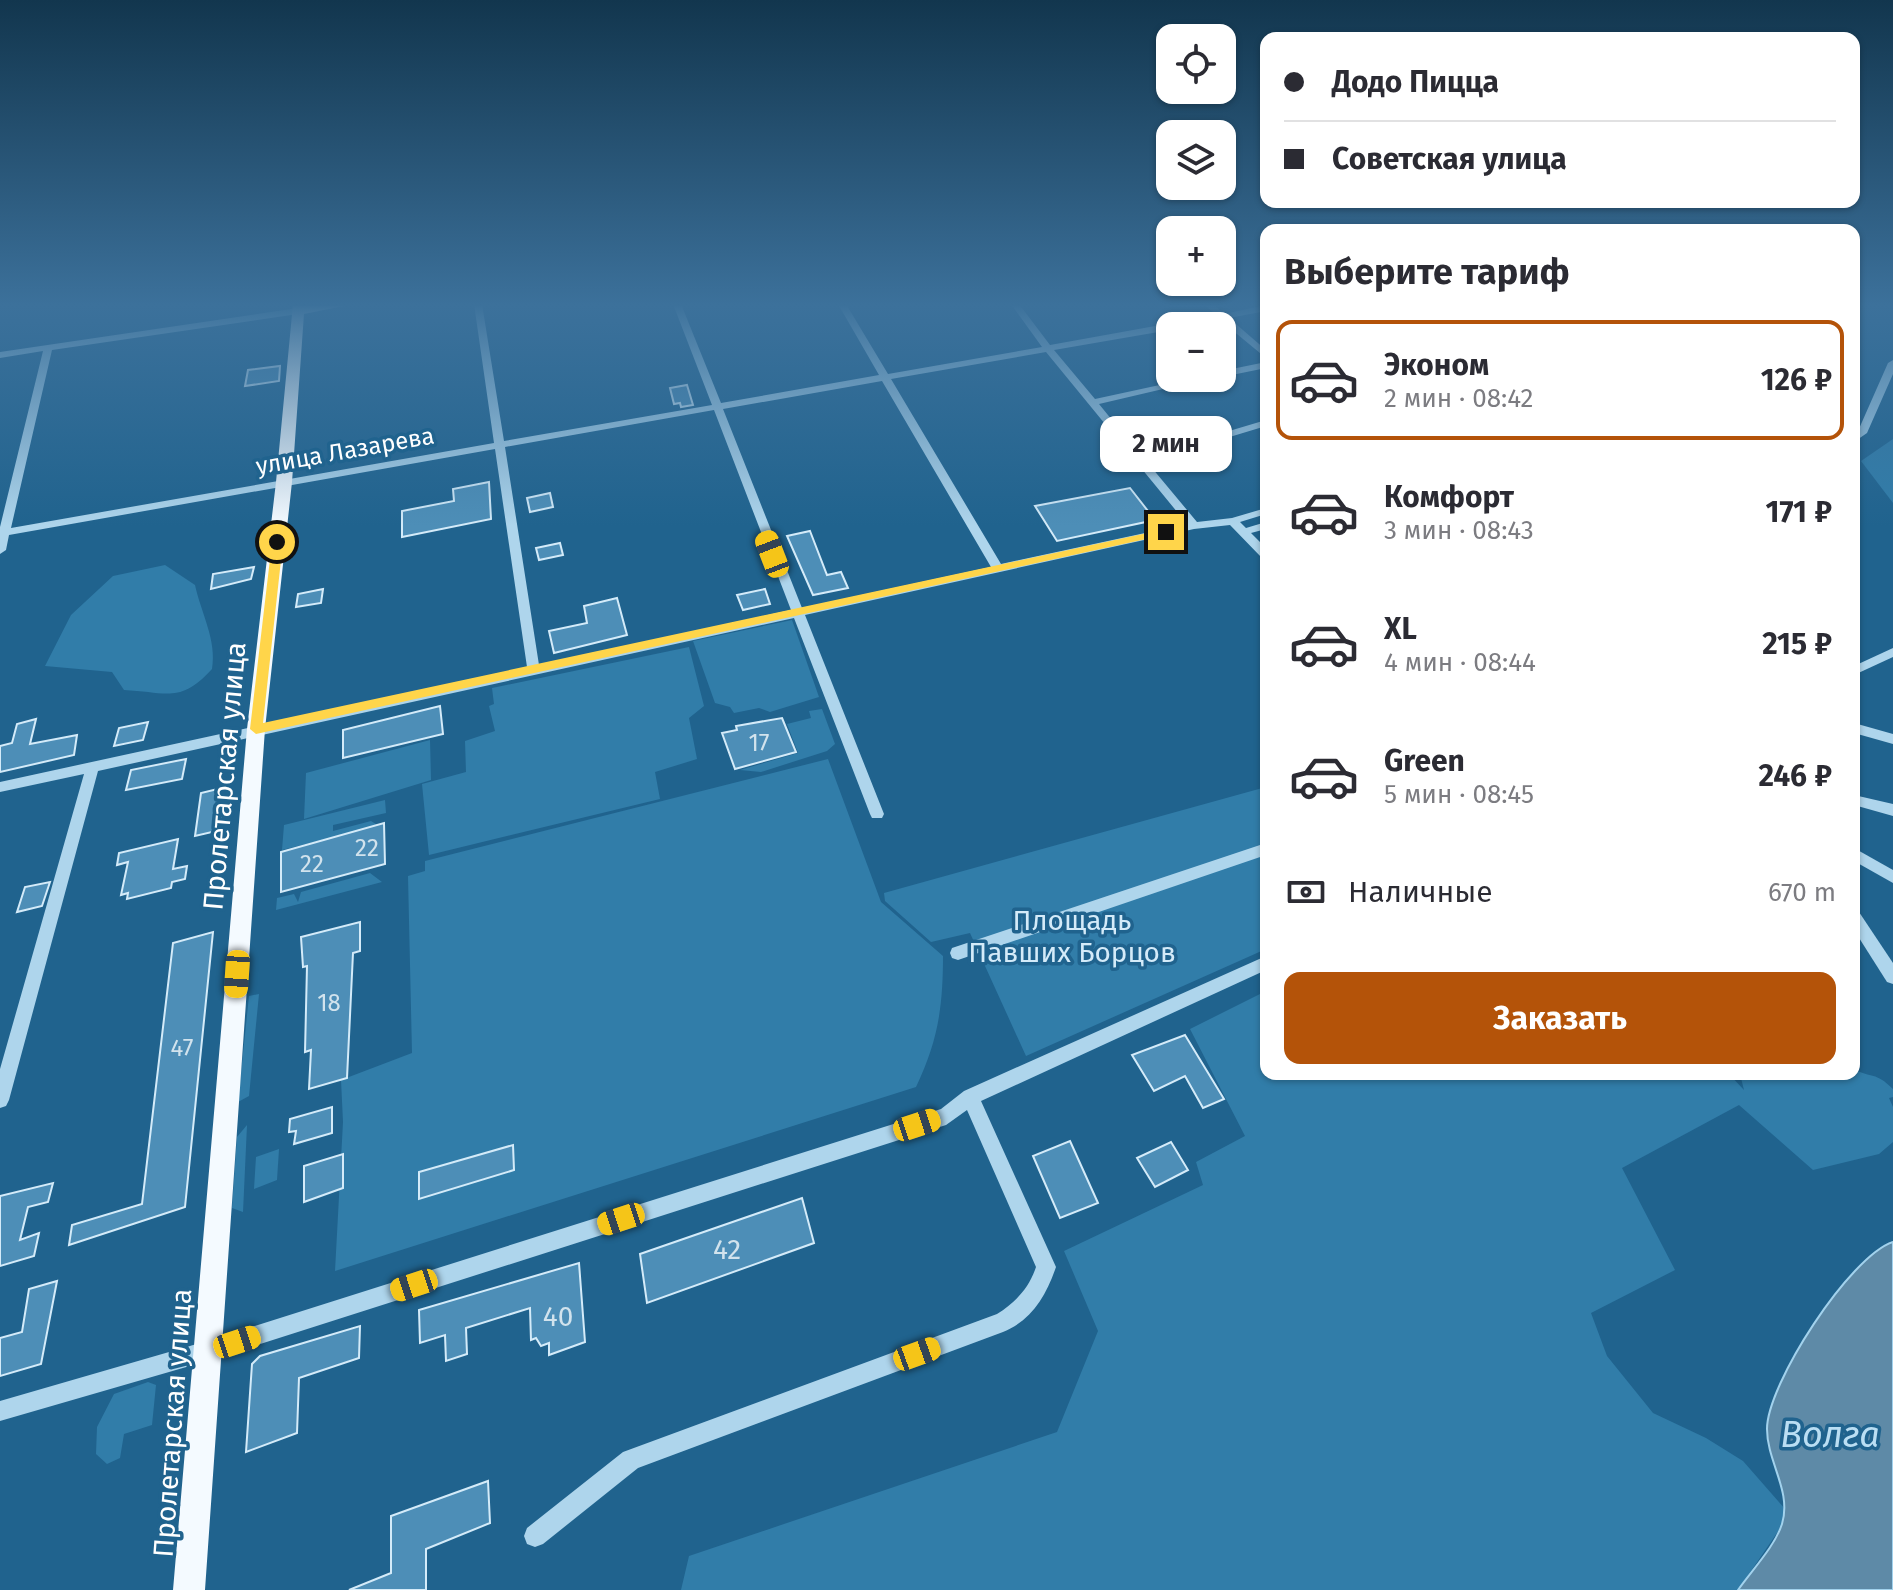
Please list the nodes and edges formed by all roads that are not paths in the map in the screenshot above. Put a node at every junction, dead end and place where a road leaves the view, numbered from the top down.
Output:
1 (40, 378) edge
2 (292, 378) edge
3 (490, 378) edge
4 (704, 378) edge
5 (886, 378) edge
6 (887, 378) edge
7 (1072, 378) edge
8 (1887, 378) edge
9 (1156, 389) edge
10 (1092, 403) junction
11 (714, 406) junction
12 (1260, 425) edge
13 (1860, 434) edge
14 (500, 443) junction
15 (1139, 461) junction
16 (284, 482) junction
17 (1260, 513) edge
18 (1233, 521) junction
19 (1194, 526) junction
20 (1260, 527) edge
21 (2, 532) edge
22 (1244, 532) junction
23 (1260, 549) edge
24 (0, 550) edge
25 (998, 569) junction
26 (796, 614) junction
27 (1893, 652) edge
28 (1860, 668) edge
29 (534, 671) junction
30 (256, 729) junction
31 (1860, 730) edge
32 (1893, 739) edge
33 (93, 765) junction
34 (0, 787) edge
35 (1860, 802) edge
36 (1893, 810) edge
37 (877, 814) dead end
38 (1260, 851) edge
39 (1860, 858) edge
40 (1893, 877) edge
41 (1860, 926) edge
42 (958, 953) dead end
43 (1260, 966) edge
44 (1893, 977) edge
45 (970, 1097) junction
46 (0, 1100) edge
47 (207, 1351) junction
48 (0, 1411) edge
49 (535, 1536) dead end
50 (189, 1590) edge

1 - 21 street
2 - 16 main road, Пролетарская улица
3 - 14 street
4 - 11 street
5 - 11 street, улица Лазарева
6 - 25 street
7 - 10 street
8 - 13 street
9 - 10 street
10 - 15 street
11 - 14 street, улица Лазарева
11 - 26 street
12 - 15 street
14 - 16 street, улица Лазарева
14 - 29 street
15 - 19 street
16 - 21 street, улица Лазарева
16 - 30 main road, Пролетарская улица
17 - 18 street
18 - 19 street
18 - 22 street
19 - 25 street
20 - 22 street
21 - 24 street
22 - 23 street
25 - 26 street
26 - 29 street
26 - 37 street
27 - 28 street
29 - 30 street
30 - 33 street
30 - 47 main road, Пролетарская улица
31 - 32 street
33 - 34 street
33 - 46 street
35 - 36 street
38 - 42 street
39 - 40 street
41 - 44 street
43 - 45 street
45 - 47 street
45 - 49 street
47 - 48 street
47 - 50 main road, Пролетарская улица

